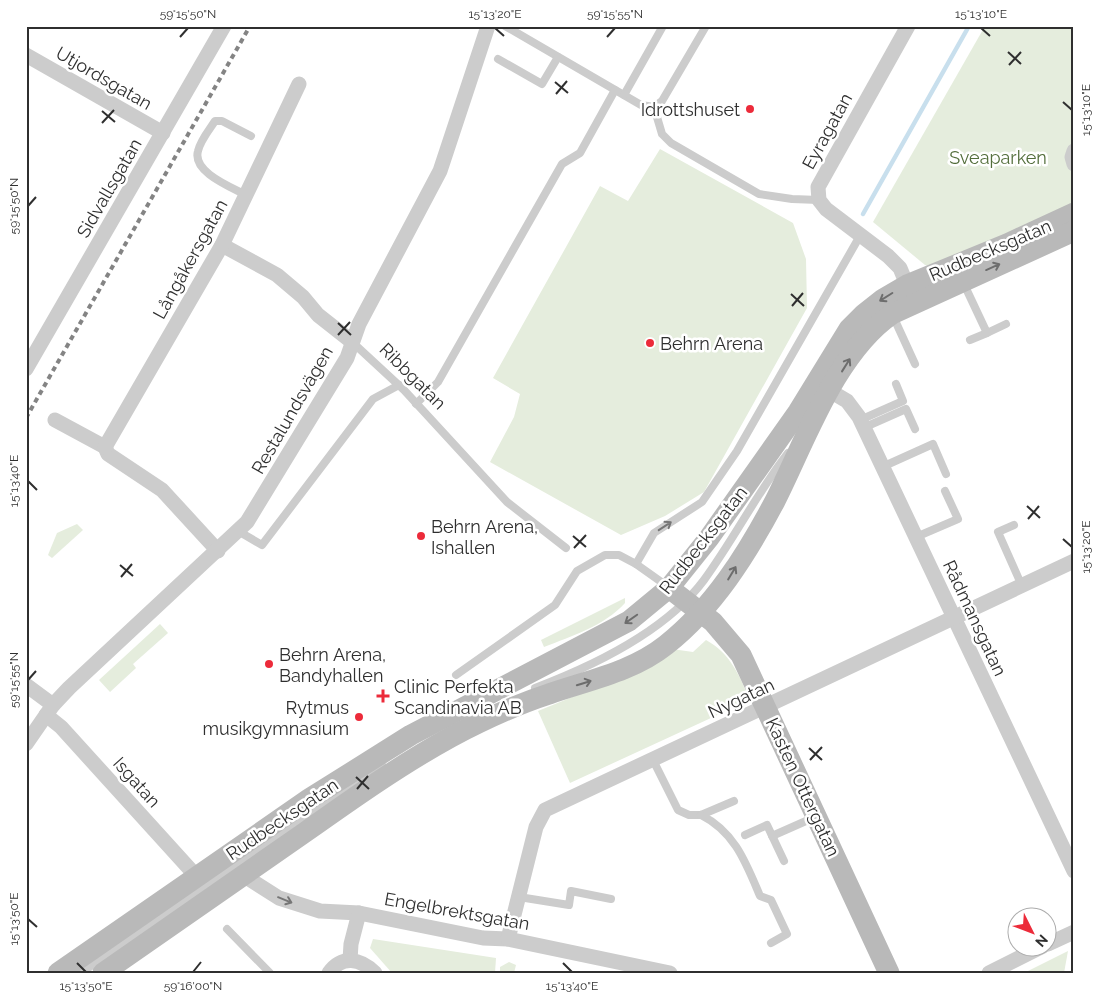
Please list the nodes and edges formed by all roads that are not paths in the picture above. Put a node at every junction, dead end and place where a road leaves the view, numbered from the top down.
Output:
1 (224, 26) edge
2 (488, 26) edge
3 (505, 26) edge
4 (663, 26) edge
5 (706, 26) edge
6 (908, 26) edge
7 (26, 55) edge
8 (558, 57) junction
9 (498, 60) dead end
10 (299, 84) dead end
11 (615, 90) junction
12 (624, 95) junction
13 (654, 107) junction
14 (163, 132) junction
15 (251, 136) dead end
16 (1074, 150) edge
17 (1074, 164) edge
18 (246, 195) junction
19 (819, 200) junction
20 (1074, 213) edge
21 (1074, 231) edge
22 (861, 234) junction
23 (222, 245) junction
24 (962, 280) junction
25 (907, 285) junction
26 (892, 314) junction
27 (1006, 324) dead end
28 (987, 333) junction
29 (970, 340) dead end
30 (351, 342) junction
31 (915, 364) dead end
32 (26, 369) edge
33 (896, 384) dead end
34 (399, 385) junction
35 (830, 391) junction
36 (416, 404) junction
37 (805, 417) junction
38 (55, 420) dead end
39 (862, 424) junction
40 (915, 429) dead end
41 (105, 447) junction
42 (882, 467) junction
43 (946, 474) dead end
44 (768, 478) junction
45 (945, 491) dead end
46 (1014, 525) dead end
47 (238, 530) junction
48 (916, 537) junction
49 (566, 548) dead end
50 (218, 551) junction
51 (1074, 562) edge
52 (636, 564) junction
53 (1022, 586) junction
54 (669, 588) junction
55 (694, 606) junction
56 (954, 618) junction
57 (456, 675) dead end
58 (26, 685) edge
59 (526, 692) dead end
60 (766, 707) junction
61 (50, 710) junction
62 (26, 744) edge
63 (654, 760) junction
64 (388, 762) dead end
65 (734, 801) dead end
66 (701, 815) junction
67 (817, 816) junction
68 (745, 835) dead end
69 (772, 836) junction
70 (784, 861) dead end
71 (1074, 871) edge
72 (243, 875) junction
73 (197, 877) junction
74 (519, 897) junction
75 (611, 899) dead end
76 (359, 913) junction
77 (227, 929) dead end
78 (1074, 932) edge
79 (508, 939) junction
80 (1058, 939) edge
81 (771, 943) dead end
82 (1023, 956) edge
83 (350, 960) junction
84 (58, 973) edge
85 (81, 973) edge
86 (103, 973) edge
87 (270, 973) edge
88 (329, 973) edge
89 (375, 973) edge
90 (670, 973) edge
91 (889, 973) edge
92 (989, 973) edge

1 - 14 street, Sidvallsgatan
2 - 30 street, Restalundsvägen
3 - 8 lane
4 - 12 lane
5 - 13 lane
6 - 19 street, Eyragatan
7 - 14 street, Utjordsgatan
8 - 9 lane
8 - 11 lane
10 - 18 street, Långåkersgatan
11 - 12 lane
11 - 36 lane
12 - 13 lane
13 - 19 lane
14 - 32 street, Sidvallsgatan
15 - 18 lane
16 - 17 street
18 - 23 street, Långåkersgatan
19 - 22 street
20 - 25 main road, Rudbecksgatan
24 -> 21 main road, Rudbecksgatan
22 - 25 street
52 -> 22 lane
23 - 30 street, Ribbgatan
23 - 41 street, Långåkersgatan
24 - 26 main road, Rudbecksgatan
24 - 28 lane
25 -> 37 main road, Rudbecksgatan
26 - 31 lane
35 -> 26 main road, Rudbecksgatan
27 - 28 lane
28 - 29 lane
30 - 34 lane, Ribbgatan
30 - 47 street, Restalundsvägen
33 - 39 lane
34 - 36 lane, Ribbgatan
34 - 47 lane
35 - 37 main road, Rudbecksgatan
35 - 39 street, Rådmansgatan
36 - 49 lane, Ribbgatan
37 - 44 lane
37 - 44 lane
37 - 54 main road, Rudbecksgatan
55 -> 37 main road, Rudbecksgatan
38 - 41 street
39 - 40 lane
39 - 42 street, Rådmansgatan
41 - 50 street
42 - 43 lane
42 - 48 street, Rådmansgatan
44 - 55 lane
45 - 48 lane
46 - 53 lane
47 - 50 street, Restalundsvägen
48 - 56 street, Rådmansgatan
50 - 61 street, Restalundsvägen
51 - 53 street, Nygatan
52 - 54 lane
52 - 57 lane
53 - 56 street, Nygatan
54 - 55 main road, Kasten Ottergatan
54 -> 73 main road, Rudbecksgatan
55 - 59 lane
55 - 60 main road, Kasten Ottergatan
72 -> 55 main road, Rudbecksgatan
56 - 60 street, Nygatan
56 - 71 street, Rådmansgatan
58 - 61 street, Isgatan
60 - 63 street, Nygatan
60 - 67 main road, Kasten Ottergatan
61 - 62 street, Restalundsvägen
61 - 73 street, Isgatan
63 - 66 lane
63 - 74 street, Nygatan
64 - 85 lane
65 - 66 lane
66 - 81 lane
67 - 69 lane
67 - 91 main road, Kasten Ottergatan
68 - 69 lane
69 - 70 lane
72 -> 76 street, Engelbrektsgatan
72 - 86 main road, Rudbecksgatan
73 - 84 main road, Rudbecksgatan
74 - 75 lane
74 - 79 street, Nygatan
76 - 79 street, Engelbrektsgatan
76 - 83 street
77 - 87 lane
78 - 80 street
79 - 90 street, Engelbrektsgatan
82 - 92 street
83 - 88 street
83 - 89 street

